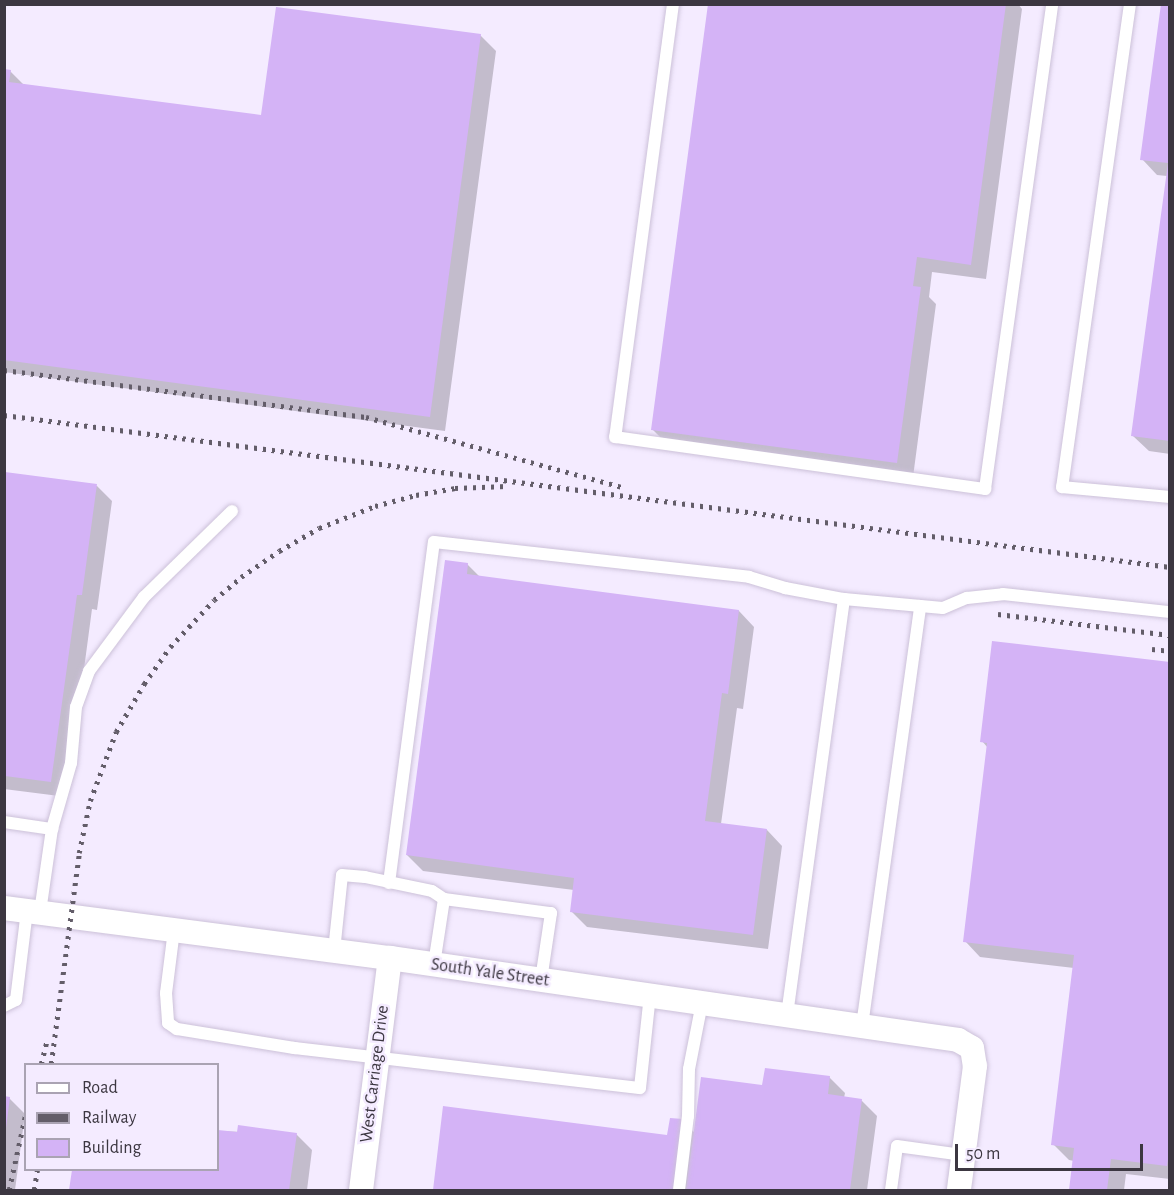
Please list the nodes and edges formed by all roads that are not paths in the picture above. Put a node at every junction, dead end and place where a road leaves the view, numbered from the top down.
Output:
1 (674, 4) edge
2 (1052, 4) edge
3 (1130, 4) edge
4 (1170, 497) edge
5 (232, 511) dead end
6 (844, 598) junction
7 (920, 606) junction
8 (1170, 612) edge
9 (4, 822) edge
10 (52, 828) junction
11 (389, 883) junction
12 (444, 899) junction
13 (24, 910) edge
14 (174, 930) junction
15 (334, 951) junction
16 (390, 958) junction
17 (434, 964) junction
18 (541, 980) junction
19 (650, 996) junction
20 (702, 1003) junction
21 (4, 1006) edge
22 (786, 1015) junction
23 (862, 1026) junction
24 (378, 1058) junction
25 (963, 1155) junction
26 (361, 1191) edge
27 (679, 1191) edge
28 (891, 1191) edge
29 (958, 1191) edge

1 - 2 lane
3 - 4 lane
5 - 10 lane
6 - 7 lane
6 - 11 lane
6 - 22 lane
7 - 8 lane
7 - 23 lane
9 - 10 lane
10 - 13 lane
11 - 12 lane
11 - 15 lane
12 - 17 lane
12 - 18 lane
13 - 14 street, South Yale Street
13 - 21 lane
14 - 15 street, South Yale Street
14 - 24 lane
15 - 16 street, South Yale Street
16 - 17 street, South Yale Street
16 - 24 street, West Carriage Drive
17 - 18 street, South Yale Street
18 - 19 street, South Yale Street
19 - 20 street, South Yale Street
19 - 24 lane
20 - 22 street, South Yale Street
20 - 27 lane
22 - 23 street, South Yale Street
23 - 25 street, South Yale Street
24 - 26 street, West Carriage Drive
25 - 28 lane
25 - 29 street

